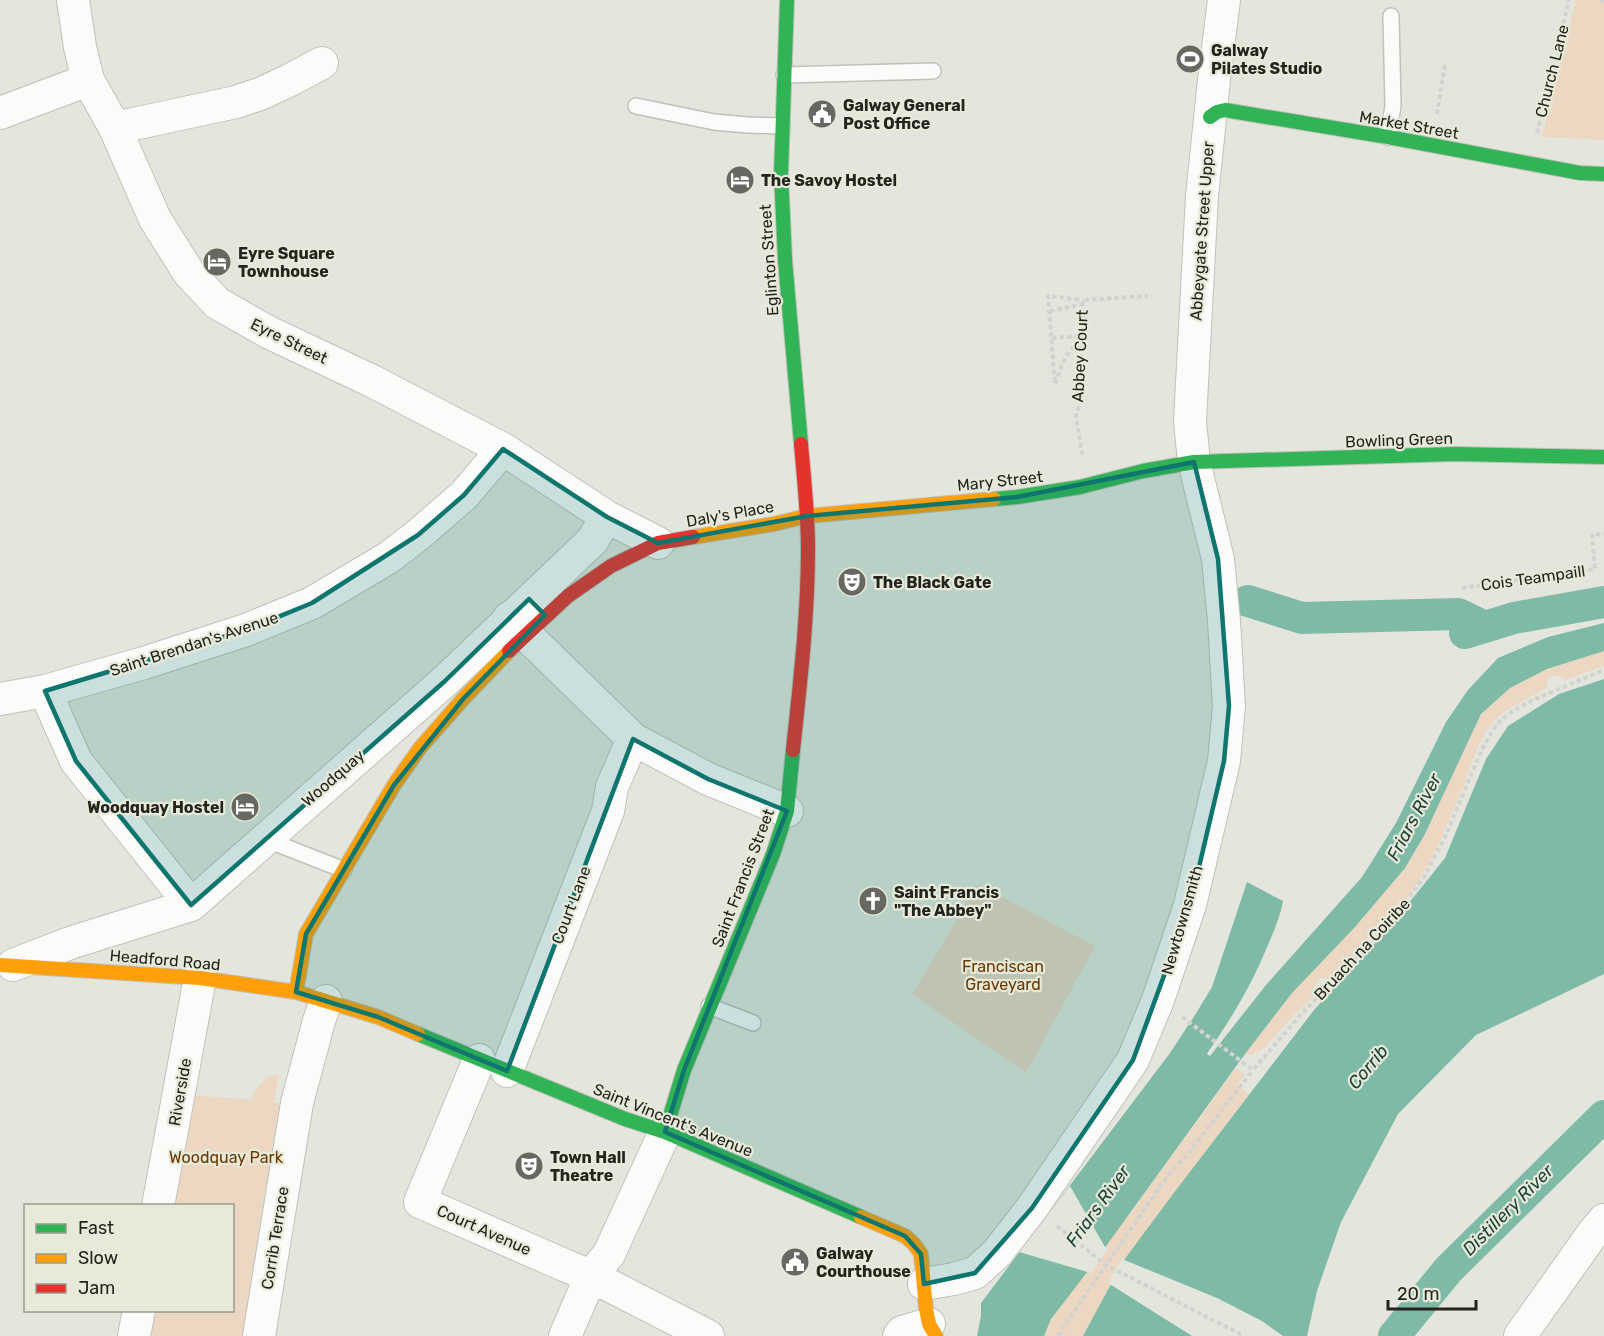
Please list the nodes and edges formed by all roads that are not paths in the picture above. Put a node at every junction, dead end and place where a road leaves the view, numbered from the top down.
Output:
1 (73, 0) edge
2 (787, 0) edge
3 (1224, 0) edge
4 (1391, 16) dead end
5 (322, 63) dead end
6 (933, 71) dead end
7 (784, 75) junction
8 (88, 80) junction
9 (636, 106) dead end
10 (0, 112) edge
11 (1210, 117) junction
12 (782, 126) junction
13 (115, 128) junction
14 (1388, 137) junction
15 (1604, 174) edge
16 (503, 449) junction
17 (1604, 458) edge
18 (1194, 462) junction
19 (807, 516) junction
20 (606, 517) junction
21 (658, 543) junction
22 (517, 626) junction
23 (45, 691) junction
24 (0, 699) edge
25 (633, 739) junction
26 (787, 811) junction
27 (265, 839) junction
28 (344, 870) junction
29 (190, 905) junction
30 (6, 965) edge
31 (200, 978) junction
32 (296, 992) junction
33 (326, 1000) junction
34 (709, 1006) junction
35 (753, 1023) dead end
36 (493, 1065) junction
37 (664, 1132) junction
38 (158, 1204) edge
39 (1604, 1220) edge
40 (591, 1276) junction
41 (924, 1284) junction
42 (139, 1312) edge
43 (932, 1330) edge
44 (134, 1336) edge
45 (259, 1336) edge
46 (565, 1336) edge
47 (708, 1336) edge
48 (899, 1336) edge
49 (1520, 1336) edge

1 - 8 street, Eyre Street
2 - 7 main road, Eglinton Street
3 - 11 street, Abbeygate Street Upper
4 - 14 lane
5 - 13 street
6 - 7 lane
7 - 12 main road, Eglinton Street
8 - 10 street
8 - 13 street, Eyre Street
9 - 12 lane
11 - 14 main road, Market Street
11 - 18 street, Abbeygate Street Upper
12 - 19 main road, Eglinton Street
13 - 16 street, Eyre Street
14 - 15 main road, Market Street
16 - 20 street, Eyre Street
16 - 23 street, Saint Brendan's Avenue
17 - 18 main road, Bowling Green
18 - 19 main road, Mary Street
18 - 41 street, Newtownsmith
19 - 21 main road, Daly's Place
19 - 26 main road, Saint Francis Street
20 - 21 street, Eyre Street
20 - 22 street, Woodquay
21 - 22 main road, Woodquay
22 - 25 street
22 - 27 street, Woodquay
22 - 28 main road, Woodquay
23 - 24 street, Saint Brendan's Avenue
23 - 29 street
25 - 26 street
25 - 36 street, Court Lane
26 - 34 main road, Saint Francis Street
27 - 28 lane
27 - 29 street, Woodquay
28 - 32 main road, Woodquay
29 - 30 street, Woodquay
30 - 31 main road, Headford Road
31 - 32 main road, Headford Road
31 - 38 street, Riverside
32 - 33 main road, Headford Road
33 - 36 main road, Saint Vincent's Avenue
33 - 45 street, Corrib Terrace
34 - 35 lane
34 - 37 main road, Saint Francis Street
36 - 37 main road, Saint Vincent's Avenue
36 - 40 street, Court Avenue
37 - 40 street
37 - 41 main road, Saint Vincent's Avenue
39 - 49 street
40 - 46 street
40 - 47 street
41 - 43 main road, Saint Vincent's Avenue
42 - 44 street
43 - 48 street

